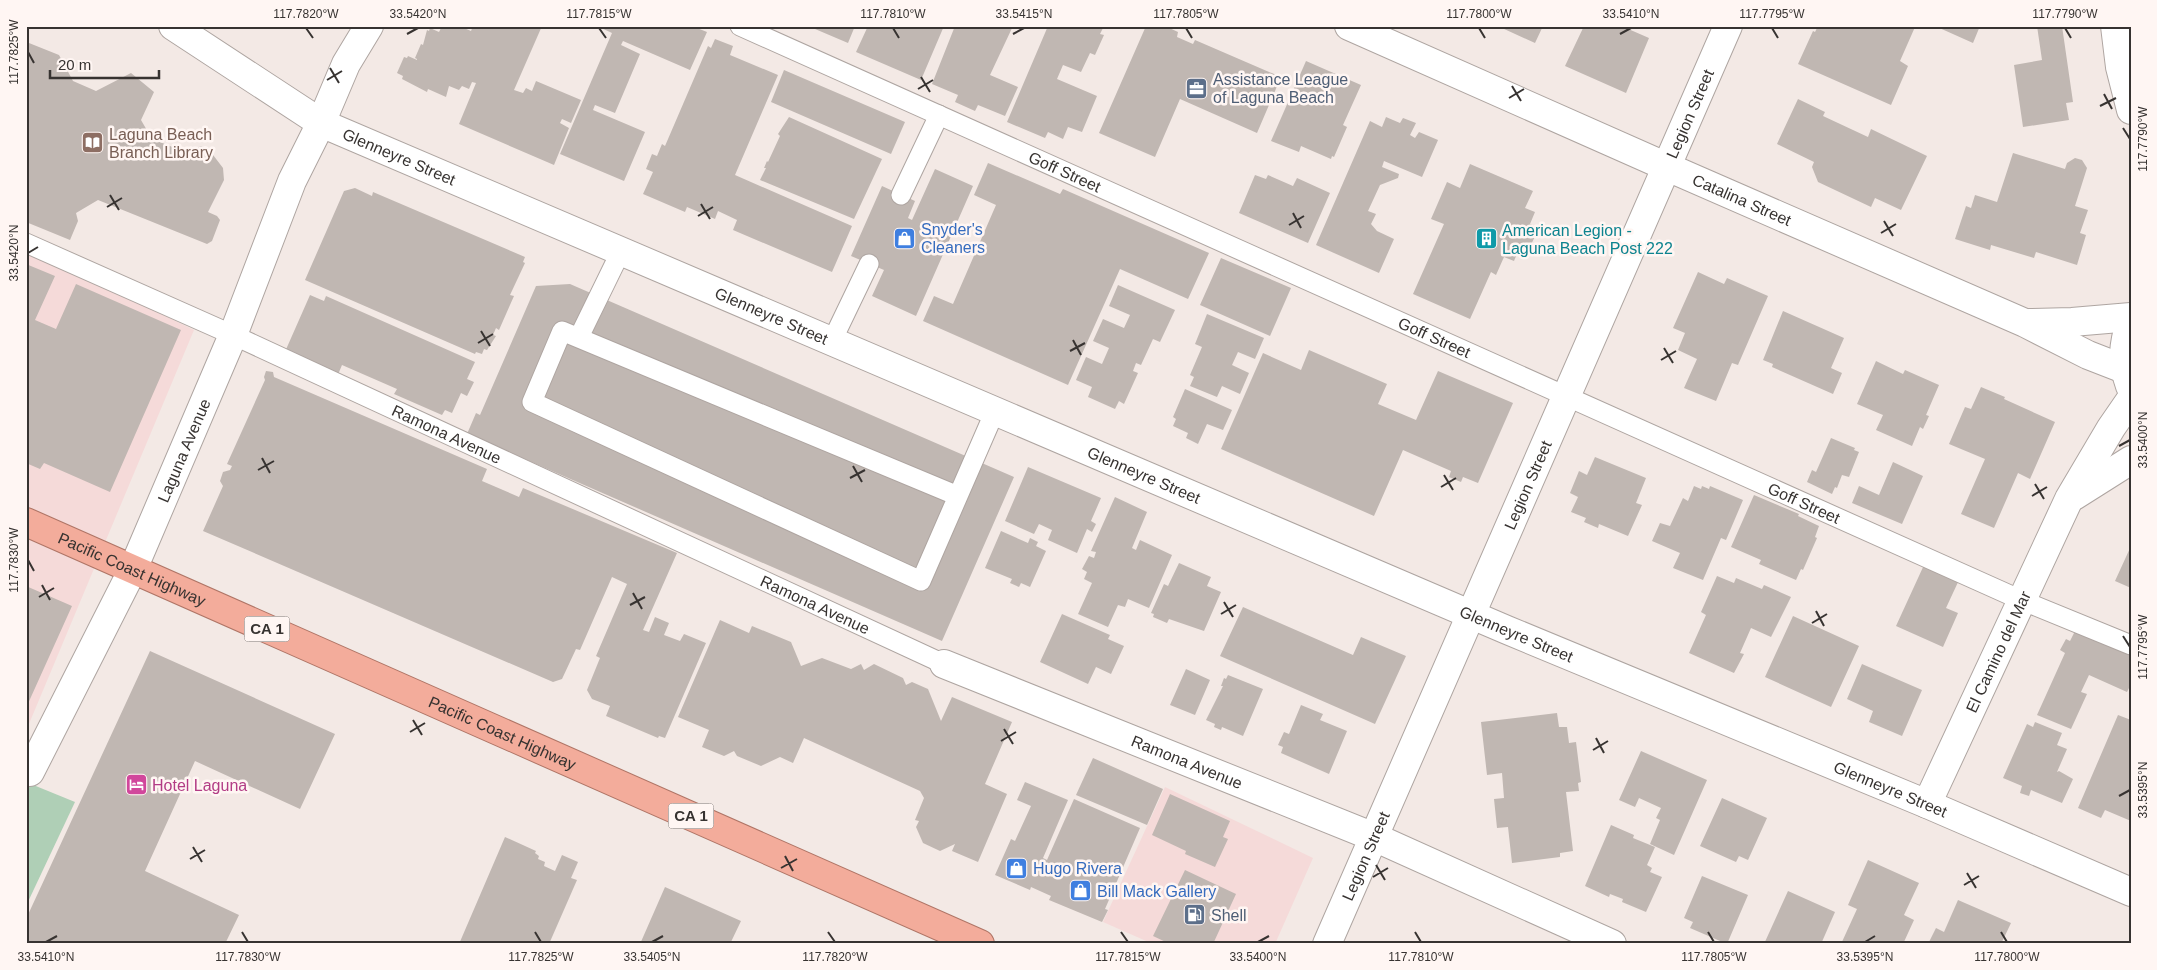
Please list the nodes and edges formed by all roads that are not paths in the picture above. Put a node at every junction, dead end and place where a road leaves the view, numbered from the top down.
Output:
1 (173, 26) edge
2 (369, 26) edge
3 (740, 26) edge
4 (1349, 26) edge
5 (1728, 26) edge
6 (2115, 26) edge
7 (2131, 110) edge
8 (939, 115) junction
9 (321, 123) junction
10 (1665, 166) junction
11 (901, 195) dead end
12 (26, 243) edge
13 (621, 251) junction
14 (869, 264) dead end
15 (2131, 318) edge
16 (2025, 323) junction
17 (233, 335) junction
18 (579, 337) junction
19 (832, 341) junction
20 (2127, 378) edge
21 (1567, 397) junction
22 (2131, 399) edge
23 (995, 411) junction
24 (2131, 460) edge
25 (958, 496) junction
26 (2069, 499) junction
27 (26, 522) edge
28 (133, 569) junction
29 (2021, 600) junction
30 (1472, 614) junction
31 (2131, 645) edge
32 (944, 664) joint
33 (28, 771) edge
34 (1927, 804) junction
35 (1374, 837) junction
36 (2131, 892) edge
37 (980, 944) edge
38 (1327, 944) edge
39 (1612, 944) edge

1 - 9 street, Glenneyre Street
2 - 9 street, Laguna Avenue
3 - 8 lane, Goff Street
4 - 10 street, Catalina Street
5 - 10 street, Legion Street
6 - 7 street
8 - 11 lane
8 - 21 lane, Goff Street
9 - 13 street, Glenneyre Street
9 - 17 street, Laguna Avenue
10 - 16 street, Catalina Street
10 - 21 street, Legion Street
12 - 17 lane, Ramona Avenue
13 - 18 lane
13 - 19 street, Glenneyre Street
14 - 19 lane
15 - 16 street, Catalina Street
15 - 20 street
16 - 20 street, Catalina Street
17 - 28 street, Laguna Avenue
17 - 32 lane, Ramona Avenue
18 - 25 lane
18 - 25 lane
19 - 23 street, Glenneyre Street
21 - 29 lane, Goff Street
21 - 30 street, Legion Street
22 - 26 street, El Camino del Mar
23 - 25 lane
23 - 30 street, Glenneyre Street
24 - 26 street
26 - 29 street, El Camino del Mar
27 - 28 highway, Pacific Coast Highway / CA 1
28 - 33 street, Laguna Avenue
28 - 37 highway, Pacific Coast Highway / CA 1
29 - 31 lane, Goff Street
29 - 34 street, El Camino del Mar
30 - 34 street, Glenneyre Street
30 - 35 street, Legion Street
32 - 35 street, Ramona Avenue
34 - 36 street, Glenneyre Street
35 - 38 street, Legion Street
35 - 39 street, Ramona Avenue

